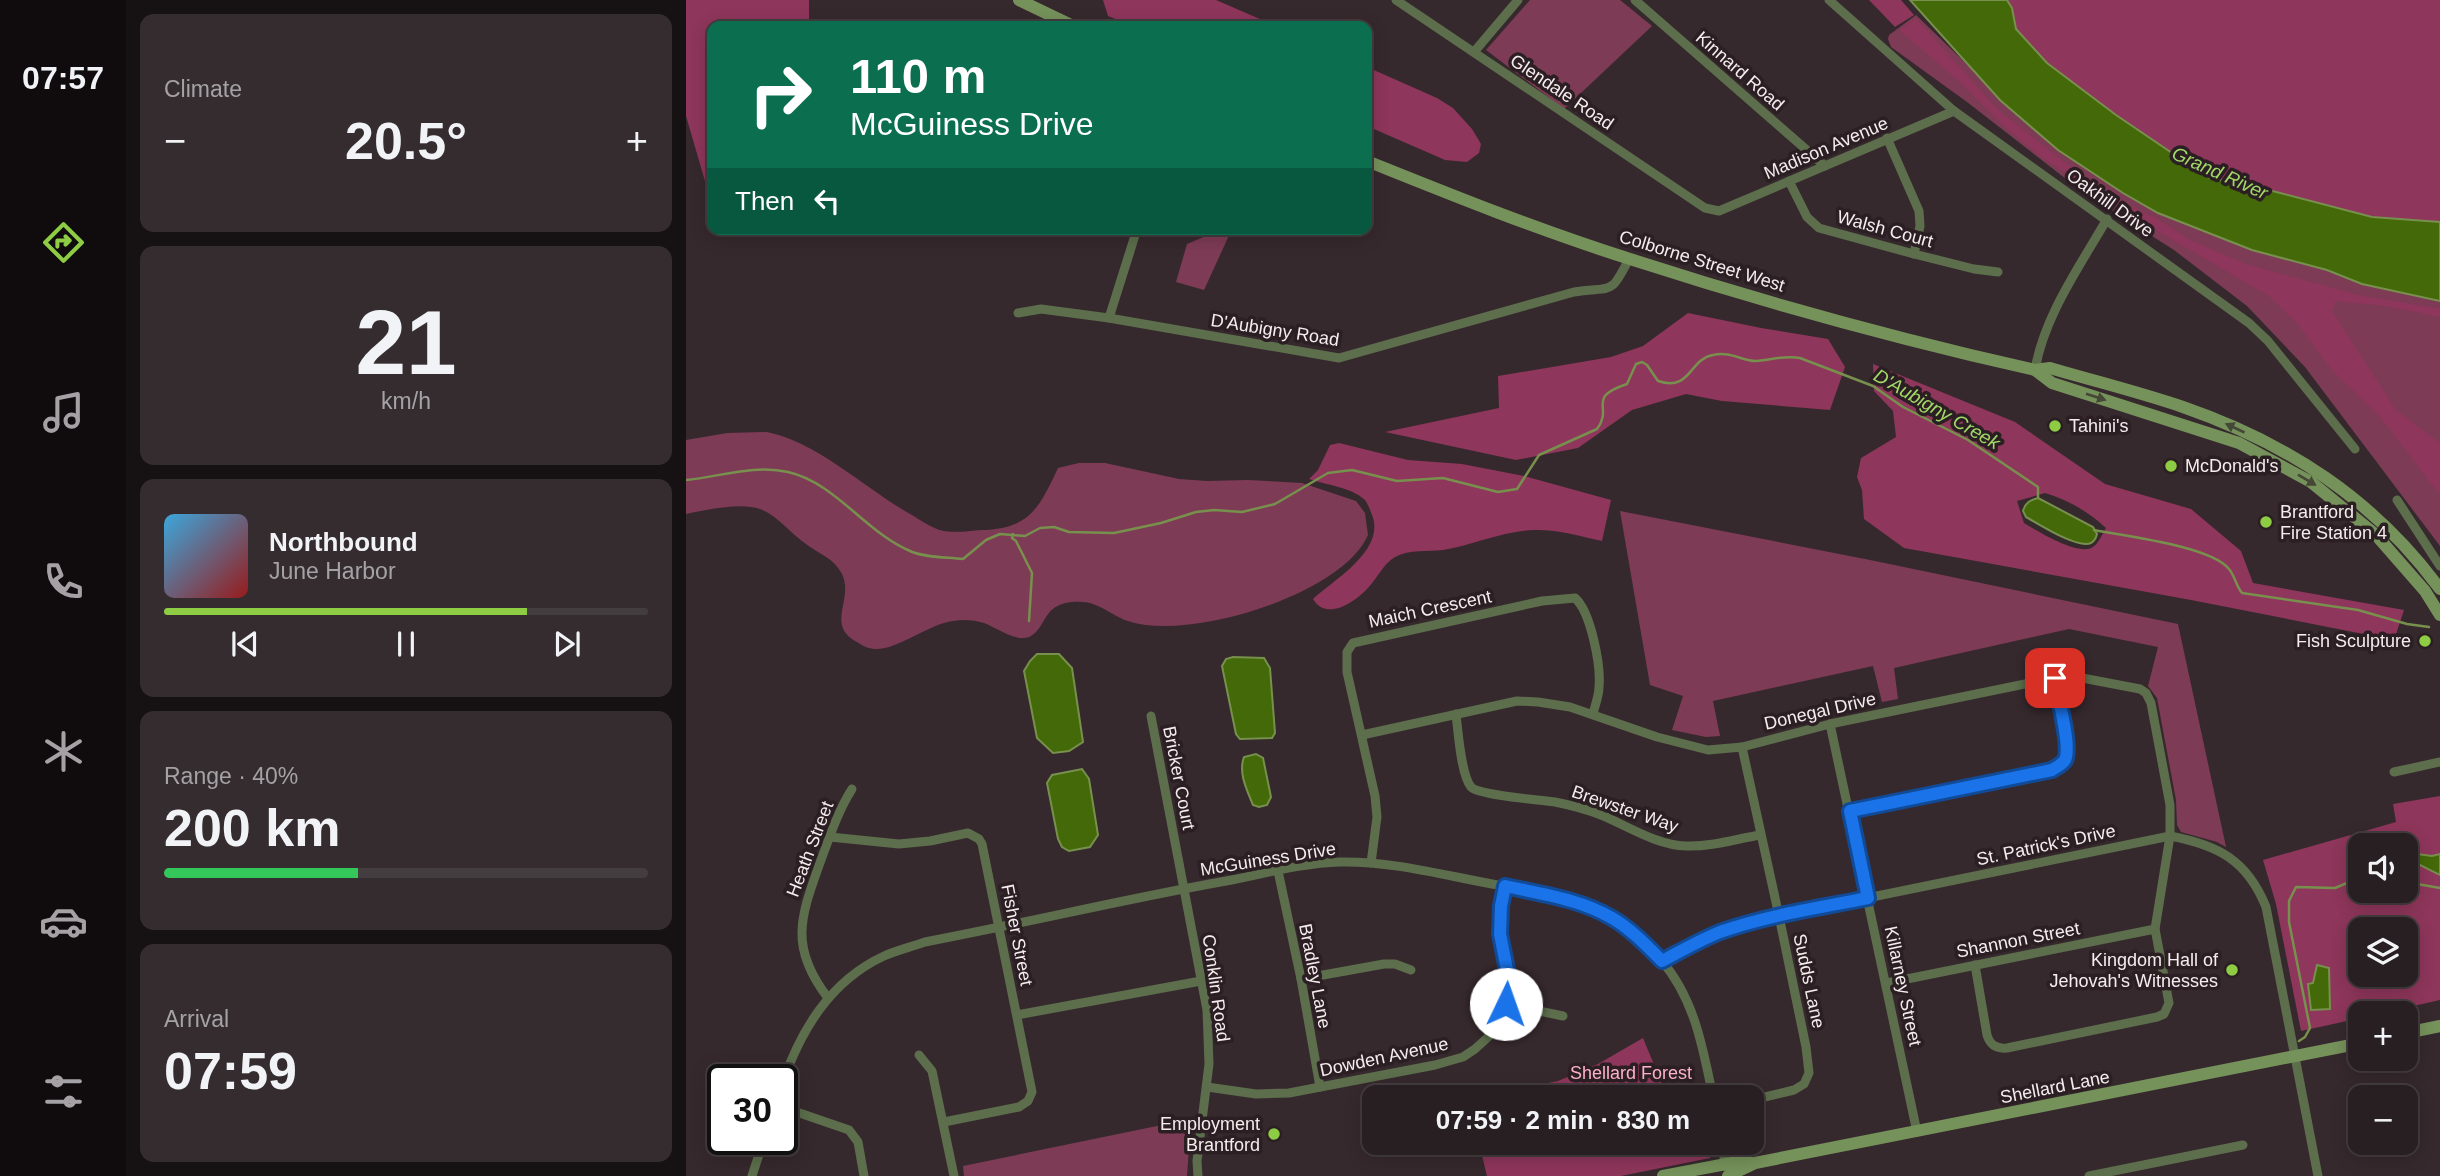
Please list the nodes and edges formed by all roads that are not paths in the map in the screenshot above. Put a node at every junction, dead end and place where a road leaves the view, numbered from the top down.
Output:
1 (1019, 0) edge
2 (1396, 0) edge
3 (1518, 0) edge
4 (1635, 0) edge
5 (1829, 0) edge
6 (1063, 21) edge
7 (1474, 52) junction
8 (1954, 111) junction
9 (1888, 138) junction
10 (1372, 163) edge
11 (1825, 166) junction
12 (1789, 181) junction
13 (1711, 209) joint
14 (2107, 219) junction
15 (1135, 235) edge
16 (1914, 254) junction
17 (1629, 259) junction
18 (1998, 272) dead end
19 (1018, 313) dead end
20 (1109, 318) junction
21 (2035, 370) junction
22 (2355, 449) dead end
23 (2397, 500) dead end
24 (2440, 566) edge
25 (2440, 589) edge
26 (2440, 615) edge
27 (2055, 678) junction
28 (1456, 714) junction
29 (1592, 714) junction
30 (1151, 716) dead end
31 (1830, 724) junction
32 (1362, 735) junction
33 (1742, 747) junction
34 (2440, 762) edge
35 (2394, 772) dead end
36 (852, 789) dead end
37 (1850, 811) junction
38 (1760, 835) junction
39 (2171, 836) junction
40 (830, 837) junction
41 (1371, 863) junction
42 (1278, 871) junction
43 (1505, 886) junction
44 (1185, 888) junction
45 (1868, 898) junction
46 (1779, 916) junction
47 (1000, 928) junction
48 (2155, 929) junction
49 (1662, 961) junction
50 (1975, 965) junction
51 (1411, 970) dead end
52 (1301, 979) junction
53 (1201, 981) junction
54 (1887, 983) junction
55 (828, 998) junction
56 (1506, 1004) junction
57 (1017, 1015) junction
58 (1563, 1016) dead end
59 (2440, 1026) edge
60 (2418, 1031) edge
61 (2348, 1046) edge
62 (919, 1055) dead end
63 (2294, 1057) junction
64 (789, 1064) edge
65 (1710, 1085) edge
66 (1207, 1087) junction
67 (1320, 1087) junction
68 (1764, 1097) edge
69 (798, 1112) edge
70 (944, 1122) junction
71 (1917, 1132) junction
72 (2243, 1145) dead end
73 (759, 1155) edge
74 (1727, 1172) edge
75 (2136, 1172) edge
76 (752, 1176) edge
77 (864, 1176) edge
78 (954, 1176) edge
79 (1198, 1176) edge
80 (1664, 1176) edge
81 (2089, 1176) edge
82 (2318, 1176) edge

1 - 6 main road
2 - 7 street, Glendale Road
3 - 7 street
4 - 11 street, Kinnard Road
5 - 8 street, Oakhill Drive
7 - 13 street, Glendale Road
8 - 9 street, Madison Avenue
8 - 14 street, Oakhill Drive
9 - 11 street, Madison Avenue
9 - 16 street
10 - 17 main road, Colborne Street West
11 - 12 street, Madison Avenue
12 - 13 street, Madison Avenue
12 - 16 street, Walsh Court
14 - 21 street
14 - 22 street, Oakhill Drive
15 - 20 street
16 - 18 street, Walsh Court
17 - 20 street, D'Aubigny Road
17 - 21 main road, Colborne Street West
19 - 20 street, D'Aubigny Road
25 -> 21 main road, Colborne Street West
21 -> 26 main road, Colborne Street West
23 - 24 street
27 - 31 street, Donegal Drive
27 - 37 street
27 - 39 street, Donegal Drive
28 - 29 street, Donegal Drive
28 - 32 street, Donegal Drive
28 - 38 street, Brewster Way
29 - 32 street, Maich Crescent
29 - 33 street, Donegal Drive
30 - 44 street, Bricker Court
31 - 33 street, Donegal Drive
31 - 37 street, Killarney Street
32 - 41 street, Maich Crescent
33 - 38 street, Sudds Lane
34 - 35 street
36 - 40 street, Heath Street
37 - 45 street, Killarney Street
38 - 46 street, Sudds Lane
39 - 45 street, St. Patrick's Drive
39 - 48 street, Donegal Drive
39 - 63 street, St. Patrick's Drive
40 - 47 street, Fisher Street
40 - 55 street, Heath Street
41 - 42 street, McGuiness Drive
41 - 43 street, McGuiness Drive
42 - 44 street, McGuiness Drive
42 - 52 street, Bradley Lane
43 - 49 street, McGuiness Drive
43 - 56 street, Dowden Avenue
44 - 47 street, McGuiness Drive
44 - 53 street, Conklin Road
45 - 46 street, St. Patrick's Drive
45 - 54 street, Killarney Street
46 - 49 street, St. Patrick's Drive
46 - 68 street, Sudds Lane
47 - 55 street, McGuiness Drive
47 - 57 street, Fisher Street
48 - 50 street, Shannon Street
48 - 50 street
49 - 65 street, McGuiness Drive
50 - 54 street, Shannon Street
51 - 52 street
52 - 67 street, Bradley Lane
53 - 57 street
53 - 66 street, Conklin Road
54 - 71 street, Killarney Street
55 - 64 street, McGuiness Drive
56 - 58 street
56 - 67 street, Dowden Avenue
57 - 70 street, Fisher Street
59 - 60 main road
61 - 63 main road, Shellard Lane
62 - 70 street
63 - 71 main road, Shellard Lane
63 - 82 street, St. Patrick's Drive
66 - 67 street, Dowden Avenue
66 - 79 street, Conklin Road
69 - 77 street
70 - 78 street
71 - 74 main road, Shellard Lane
72 - 75 street
73 - 76 street
74 - 80 main road, Shellard Lane
75 - 81 street

